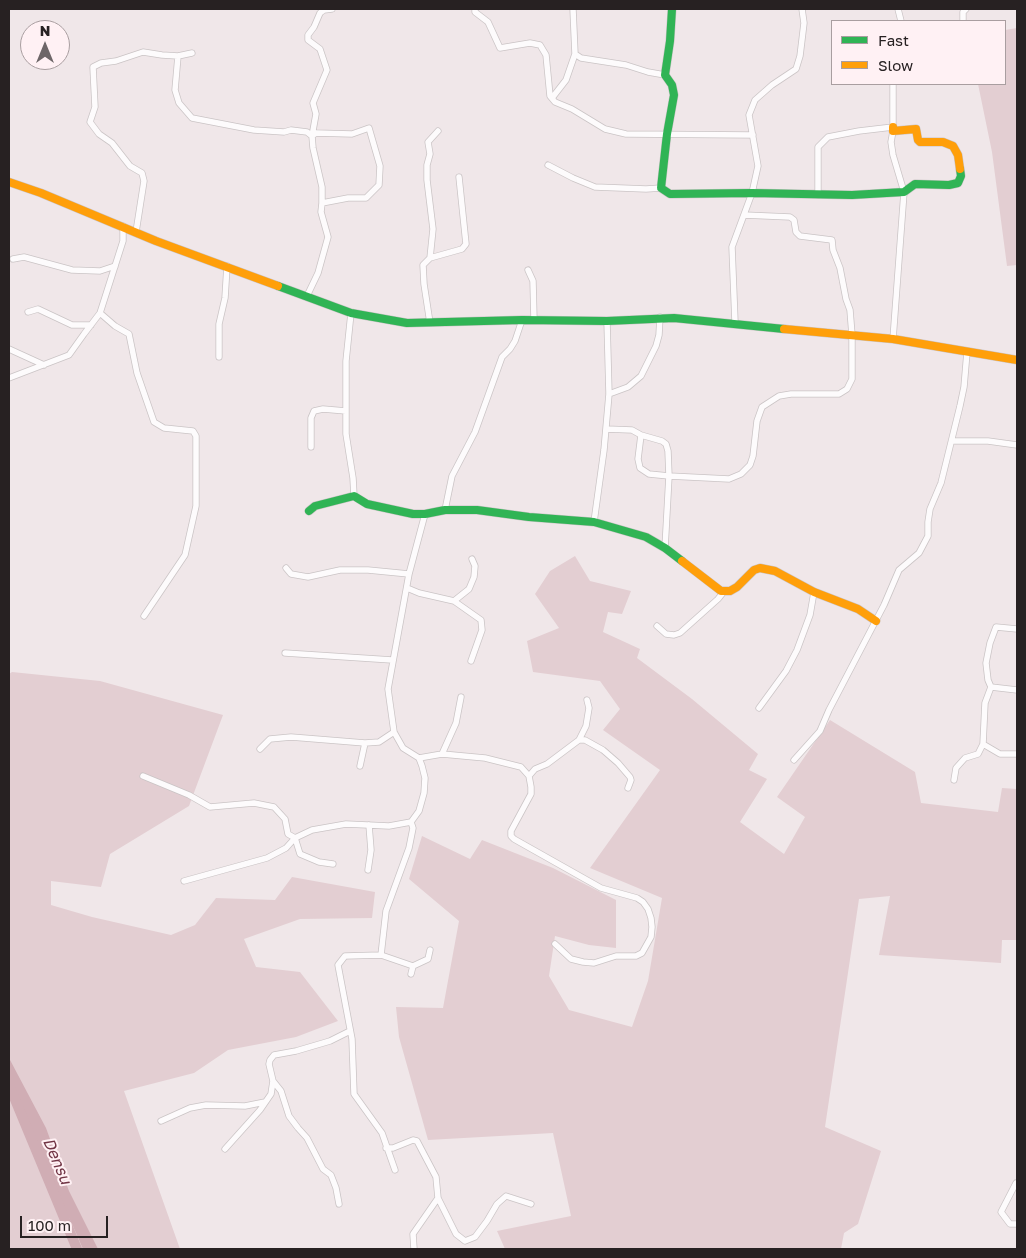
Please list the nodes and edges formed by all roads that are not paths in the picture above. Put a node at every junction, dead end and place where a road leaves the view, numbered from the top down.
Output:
1 (332, 9) edge
2 (475, 9) edge
3 (573, 9) edge
4 (672, 9) edge
5 (802, 9) edge
6 (192, 53) dead end
7 (575, 54) junction
8 (178, 56) junction
9 (665, 75) junction
10 (893, 85) edge
11 (552, 98) junction
12 (893, 129) junction
13 (438, 131) dead end
14 (667, 134) junction
15 (754, 135) junction
16 (312, 136) junction
17 (548, 165) dead end
18 (459, 177) dead end
19 (9, 182) edge
20 (661, 188) junction
21 (904, 192) junction
22 (752, 193) junction
23 (818, 195) junction
24 (322, 203) junction
25 (744, 214) junction
26 (123, 226) junction
27 (136, 232) junction
28 (430, 258) junction
29 (13, 259) dead end
30 (115, 266) junction
31 (227, 266) junction
32 (528, 270) dead end
33 (307, 296) junction
34 (28, 312) dead end
35 (100, 313) junction
36 (350, 313) junction
37 (660, 317) junction
38 (522, 320) junction
39 (534, 320) junction
40 (607, 321) junction
41 (735, 322) junction
42 (430, 323) junction
43 (91, 325) junction
44 (852, 335) junction
45 (893, 339) junction
46 (9, 349) edge
47 (967, 352) junction
48 (219, 357) dead end
49 (1017, 360) edge
50 (44, 365) junction
51 (9, 378) edge
52 (608, 394) junction
53 (346, 410) junction
54 (606, 429) junction
55 (642, 435) junction
56 (952, 441) junction
57 (1017, 445) edge
58 (311, 447) dead end
59 (669, 476) junction
60 (354, 496) junction
61 (446, 510) junction
62 (309, 511) dead end
63 (425, 514) junction
64 (594, 522) junction
65 (665, 548) junction
66 (472, 559) dead end
67 (286, 568) dead end
68 (409, 574) junction
69 (407, 588) junction
70 (721, 591) junction
71 (814, 592) junction
72 (454, 601) junction
73 (144, 616) dead end
74 (876, 621) junction
75 (657, 626) dead end
76 (1017, 629) edge
77 (285, 654) dead end
78 (392, 660) junction
79 (471, 661) dead end
80 (991, 687) junction
81 (1017, 690) edge
82 (461, 697) dead end
83 (587, 700) dead end
84 (759, 708) dead end
85 (394, 732) junction
86 (579, 740) junction
87 (365, 743) junction
88 (983, 744) junction
89 (260, 750) dead end
90 (442, 754) junction
91 (1017, 754) edge
92 (419, 758) junction
93 (794, 760) dead end
94 (360, 766) dead end
95 (143, 776) dead end
96 (529, 776) junction
97 (954, 780) dead end
98 (628, 788) dead end
99 (411, 822) junction
100 (369, 824) junction
101 (295, 838) junction
102 (333, 864) dead end
103 (368, 870) dead end
104 (184, 881) dead end
105 (555, 944) dead end
106 (430, 950) dead end
107 (381, 955) junction
108 (413, 966) junction
109 (412, 974) dead end
110 (350, 1031) junction
111 (273, 1080) junction
112 (265, 1102) junction
113 (161, 1121) dead end
114 (386, 1148) junction
115 (225, 1149) dead end
116 (395, 1170) dead end
117 (1016, 1183) dead end
118 (438, 1198) junction
119 (339, 1204) dead end
120 (531, 1204) dead end
121 (1017, 1224) edge
122 (414, 1249) edge

1 - 16 street
2 - 11 street
3 - 7 street
4 - 9 street
5 - 15 street
6 - 8 street
7 - 9 street
7 - 11 street
8 - 16 street
8 - 27 street
9 - 14 street
10 - 12 street
11 - 14 street
12 - 21 street
12 - 21 street
12 - 23 street
13 - 28 street
14 - 15 street
14 - 20 street
15 - 22 street
16 - 24 street
16 - 24 street
17 - 20 street
18 - 28 street
19 - 26 street
20 - 22 street
21 - 23 street
21 - 45 street
22 - 23 street
22 - 25 street
24 - 33 street
25 - 41 street
25 - 44 street
26 - 27 street
26 - 30 street
27 - 31 street
28 - 42 street
29 - 30 street
30 - 35 street
31 - 33 street
31 - 48 street
32 - 39 street
33 - 36 street
34 - 43 street
35 - 43 street
35 - 73 street
36 - 42 street
36 - 53 street
37 - 40 street
37 - 41 street
37 - 52 street
38 - 39 street
38 - 42 street
38 - 61 street
39 - 40 street
40 - 52 street
41 - 44 street
43 - 50 street
44 - 45 street
44 - 59 street
45 - 47 street
46 - 50 street
47 - 49 street
47 - 56 street
50 - 51 street
52 - 54 street
53 - 58 street
53 - 60 street
54 - 55 street
54 - 64 street
55 - 59 street
55 - 59 street
56 - 57 street
56 - 74 street
59 - 65 street
60 - 62 street
60 - 63 street
61 - 63 street
61 - 64 street
63 - 68 street
64 - 65 street
65 - 70 street
66 - 72 street
67 - 68 street
68 - 69 street
69 - 72 street
69 - 78 street
70 - 71 street
70 - 75 street
71 - 74 street
71 - 84 street
72 - 79 street
74 - 93 street
76 - 80 street
77 - 78 street
78 - 85 street
80 - 81 street
80 - 88 street
82 - 90 street
83 - 86 street
85 - 87 street
85 - 92 street
86 - 96 street
86 - 98 street
87 - 89 street
87 - 94 street
88 - 91 street
88 - 97 street
90 - 92 street
90 - 96 street
92 - 99 street
95 - 101 street
96 - 105 street
99 - 100 street
99 - 107 street
100 - 101 street
100 - 103 street
101 - 102 street
101 - 104 street
106 - 108 street
107 - 108 street
107 - 110 street
108 - 109 street
110 - 111 street
110 - 114 street
111 - 112 street
111 - 119 street
112 - 113 street
112 - 115 street
114 - 116 street
114 - 118 street
117 - 121 street
118 - 120 street
118 - 122 street

